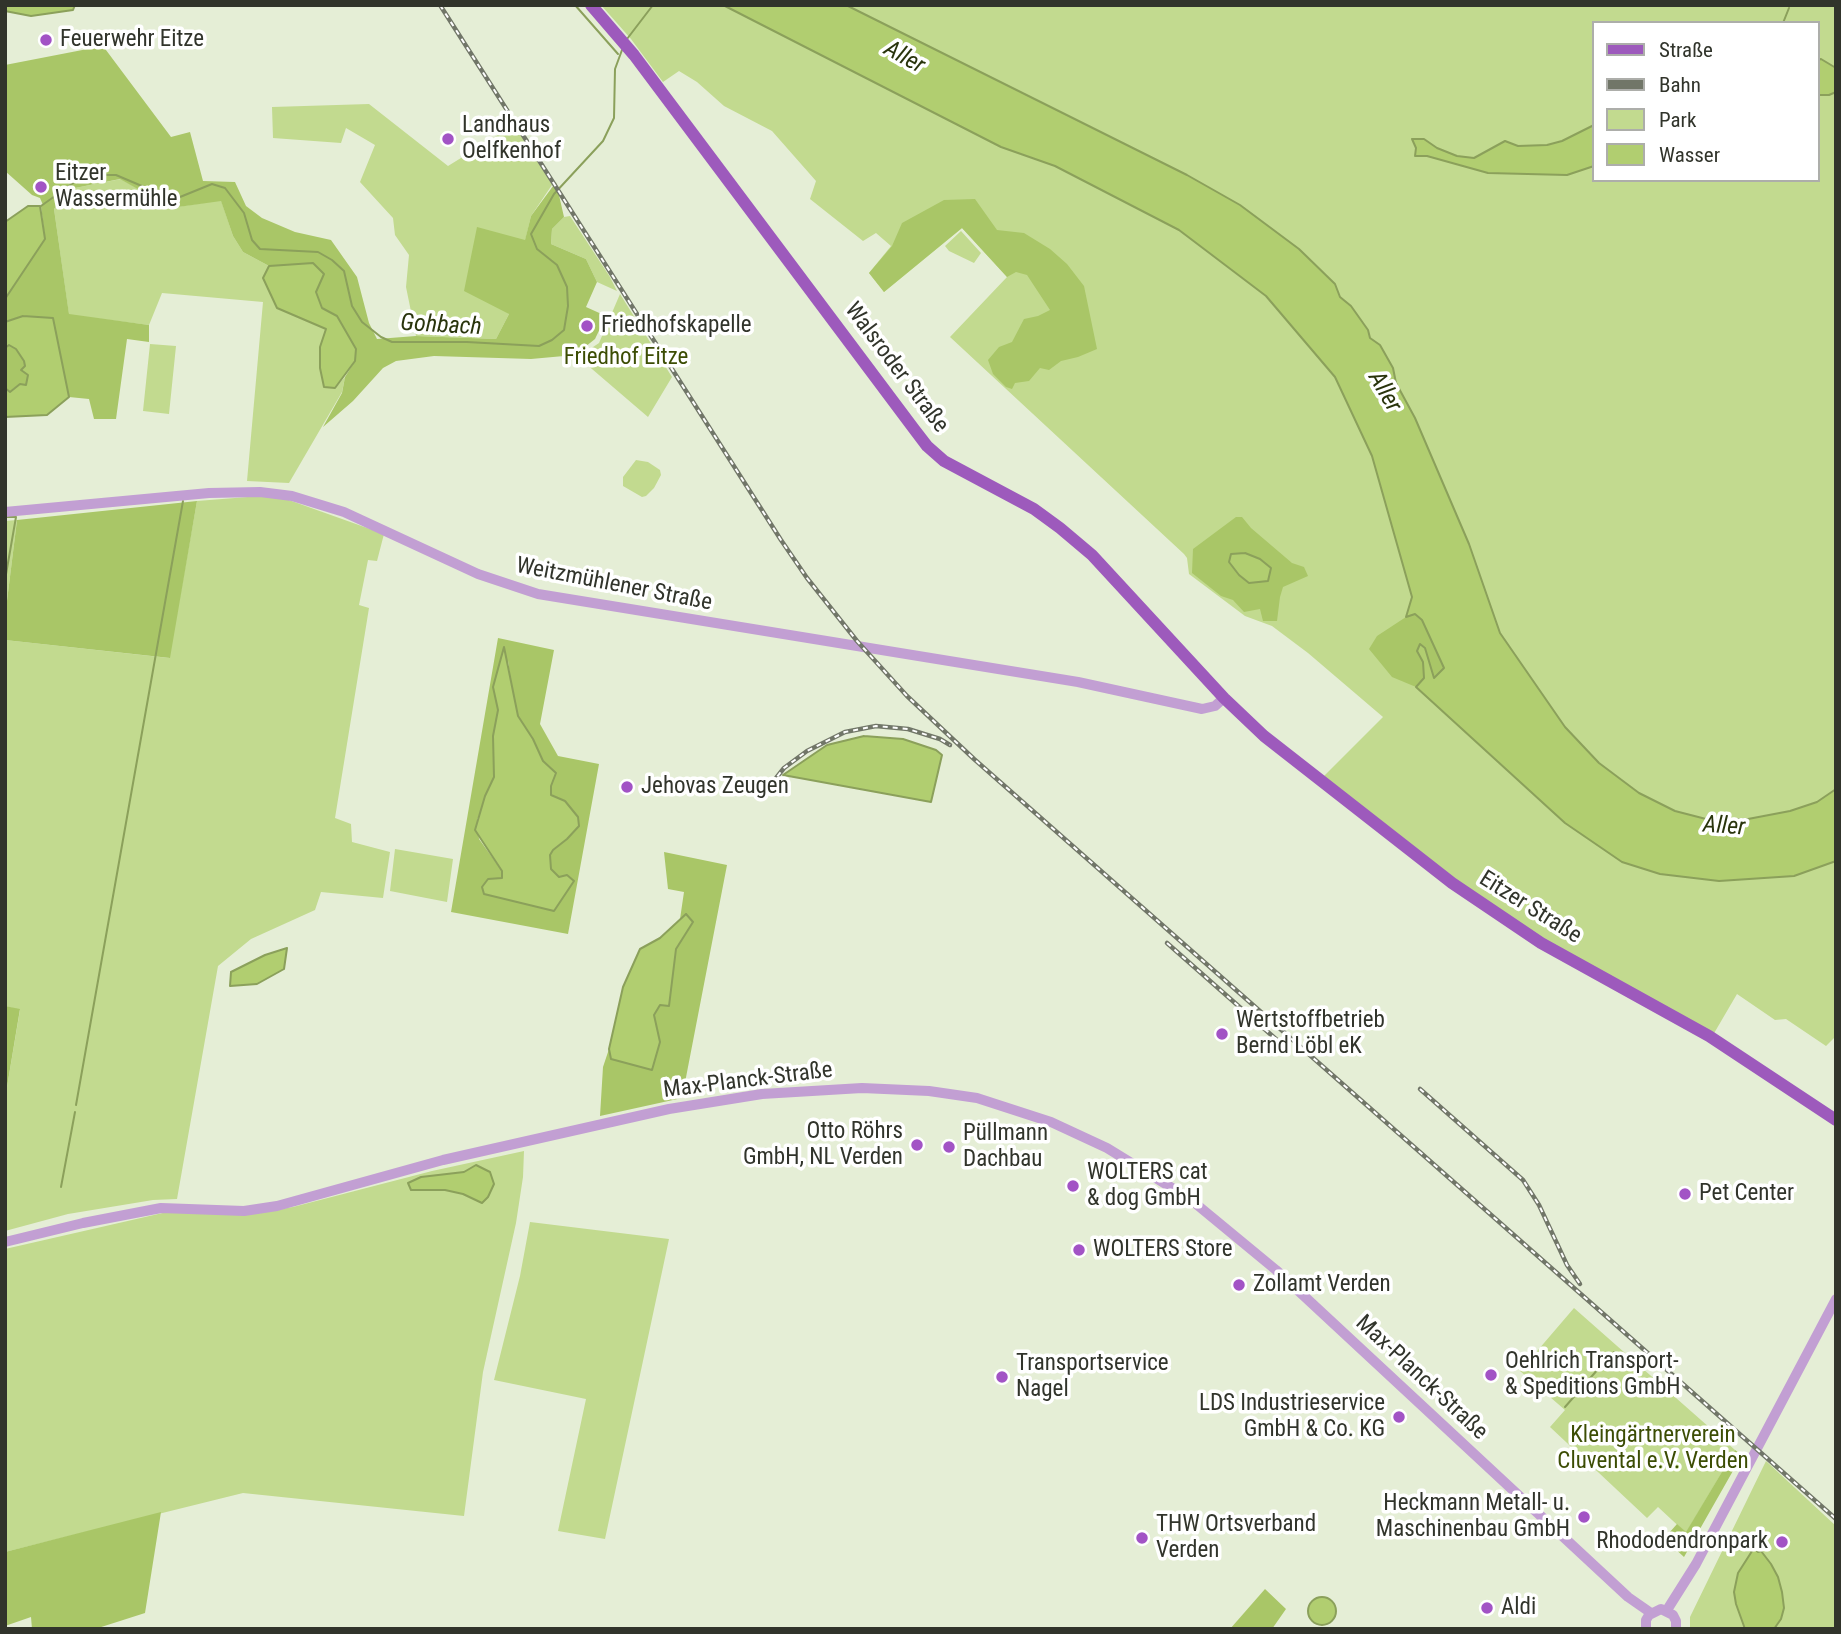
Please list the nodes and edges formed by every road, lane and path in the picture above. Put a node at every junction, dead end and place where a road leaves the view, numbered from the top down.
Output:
1 (591, 5) edge
2 (5, 512) edge
3 (1224, 698) junction
4 (1836, 1120) edge
5 (5, 1242) edge
6 (1836, 1299) edge
7 (1671, 1613) junction
8 (1648, 1621) edge
9 (1676, 1629) edge

1 - 3 main road, Walsroder Straße
2 - 3 street, Weitzmühlener Straße
3 - 4 main road, Eitzer Straße
5 - 8 street, Max-Planck-Straße
6 - 7 street
7 - 8 street
7 - 9 street

